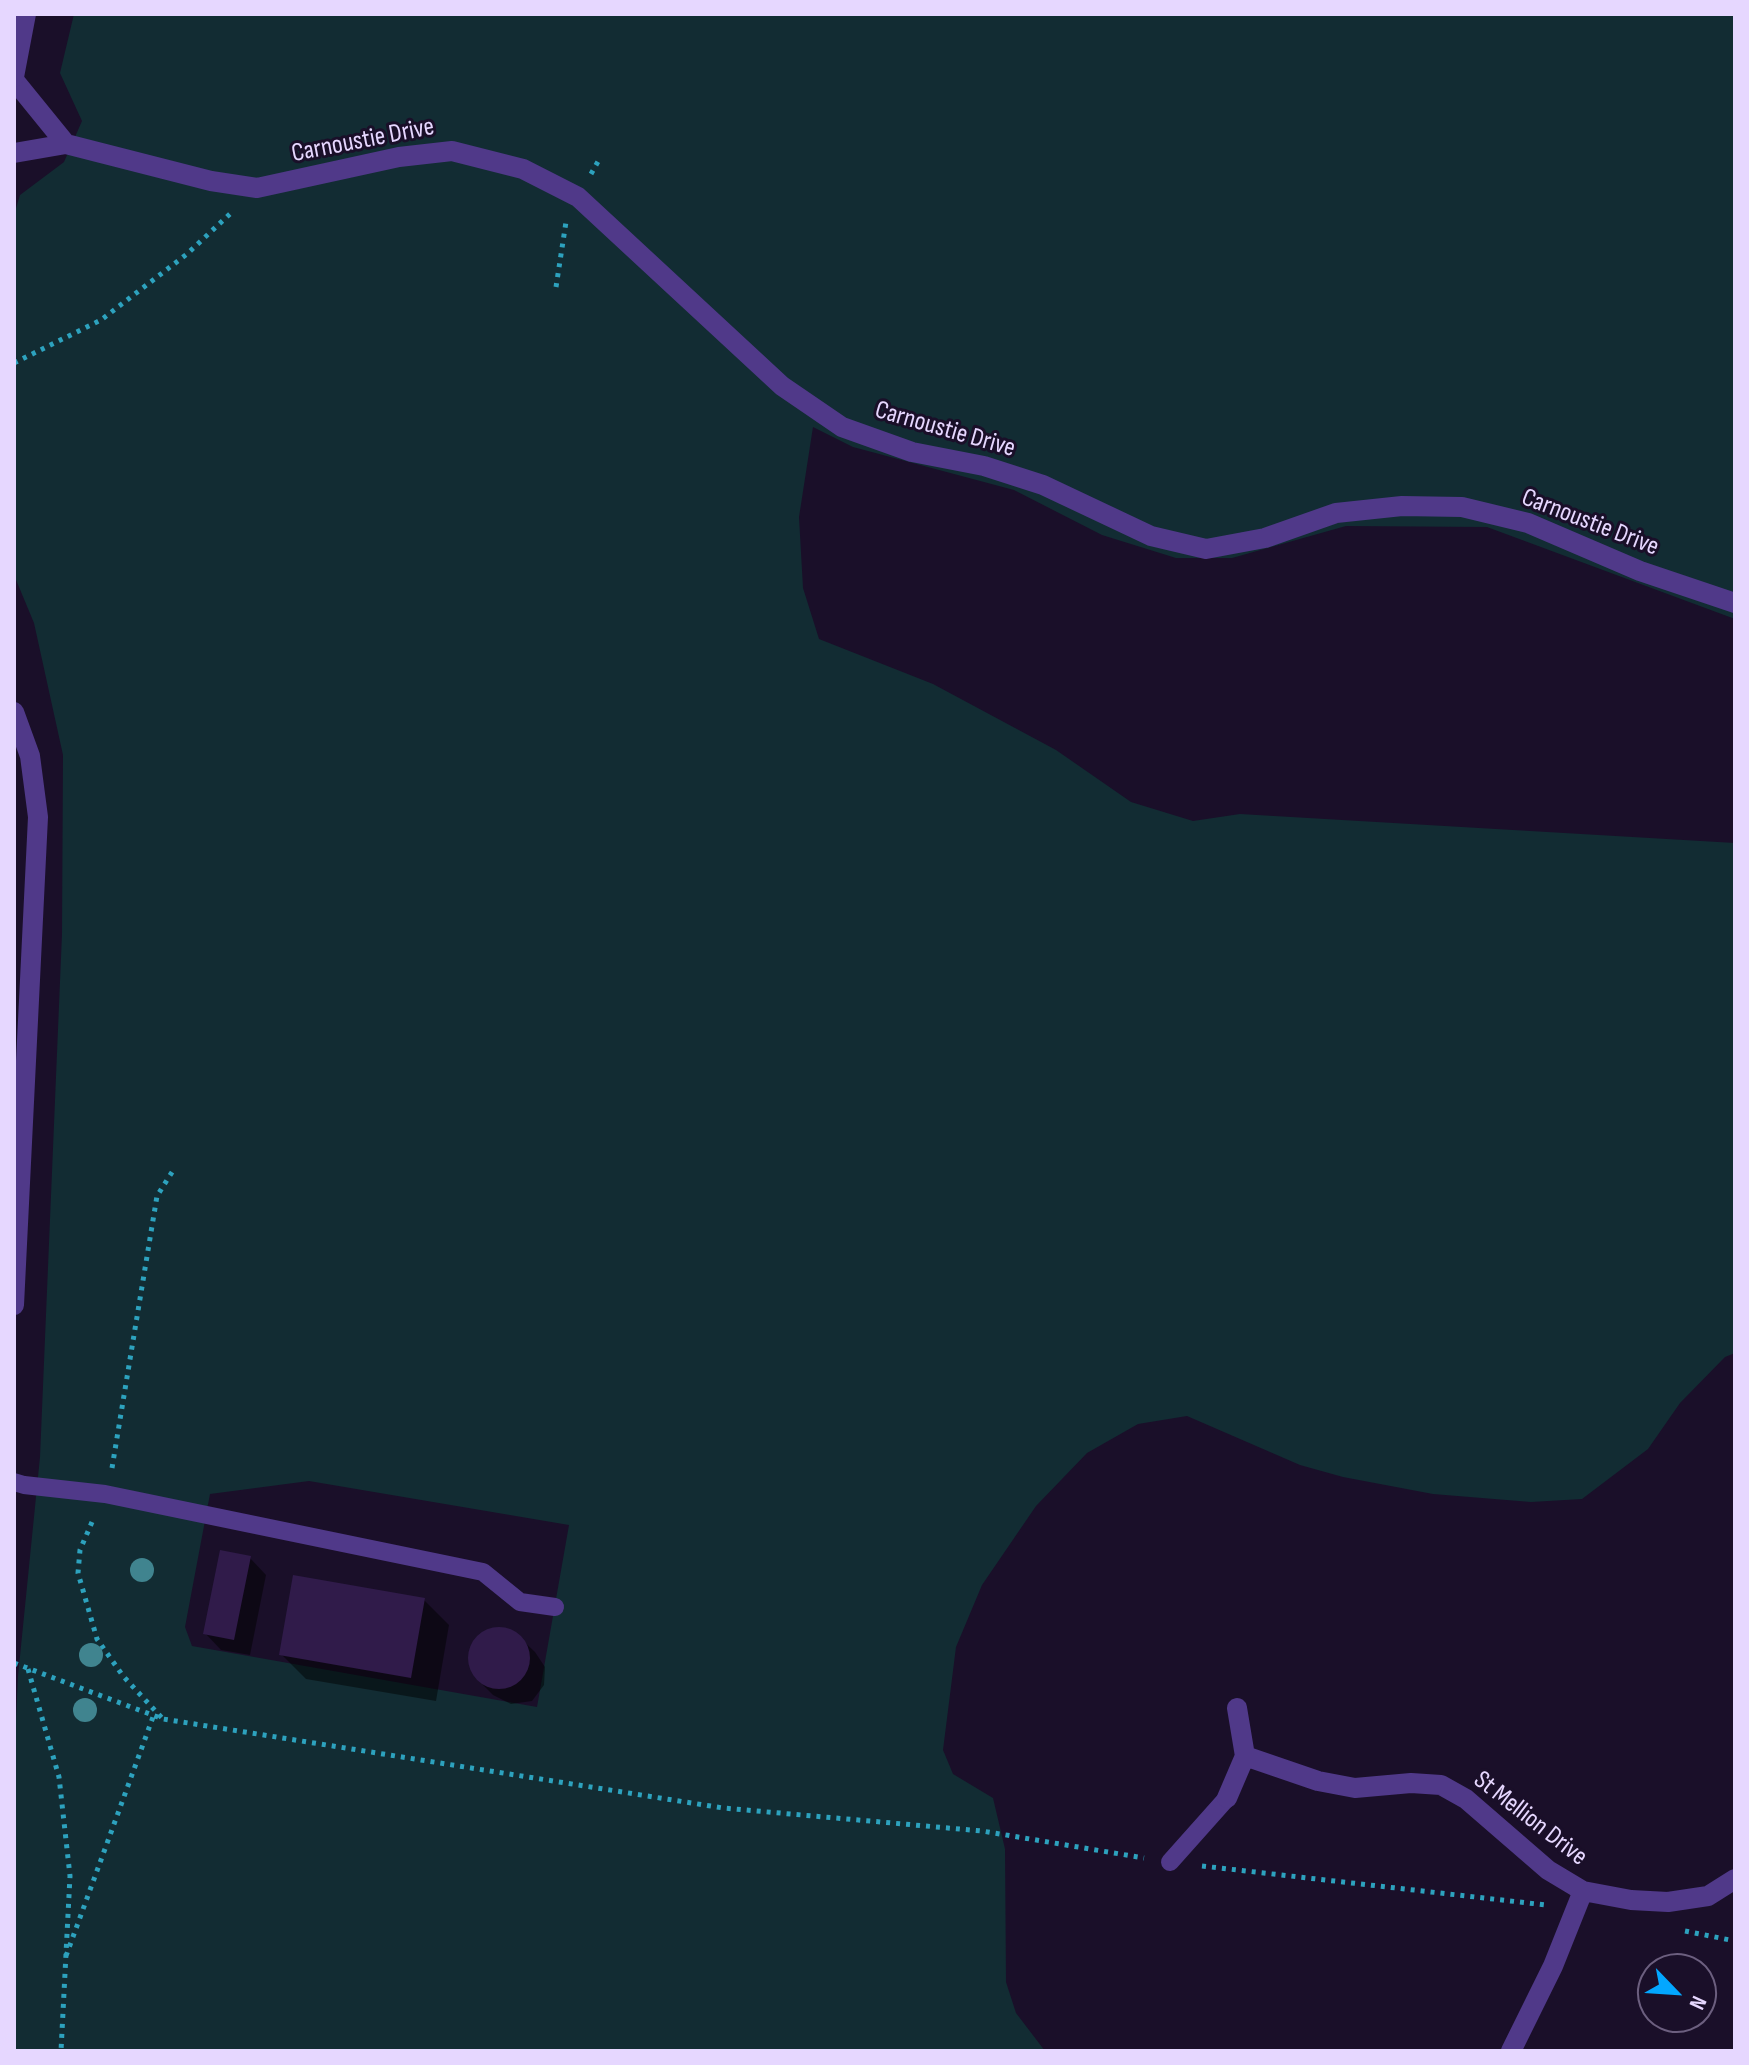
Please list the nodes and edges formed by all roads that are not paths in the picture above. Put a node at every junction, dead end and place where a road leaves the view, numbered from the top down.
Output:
1 (26, 14) edge
2 (14, 78) edge
3 (66, 144) junction
4 (14, 153) edge
5 (1735, 603) edge
6 (14, 712) edge
7 (19, 1104) edge
8 (14, 1305) edge
9 (14, 1482) edge
10 (555, 1607) dead end
11 (1237, 1708) dead end
12 (1245, 1756) junction
13 (1227, 1798) joint
14 (1170, 1862) road end
15 (1735, 1879) edge
16 (1579, 1900) junction
17 (1511, 2051) edge

1 - 2 street
2 - 3 street
3 - 4 street, Carnoustie Drive
3 - 5 street, Carnoustie Drive
6 - 7 street
7 - 8 street
9 - 10 lane
11 - 12 street
12 - 13 street
12 - 16 street, St Mellion Drive
13 - 14 lane
15 - 16 street, St Mellion Drive
16 - 17 street

